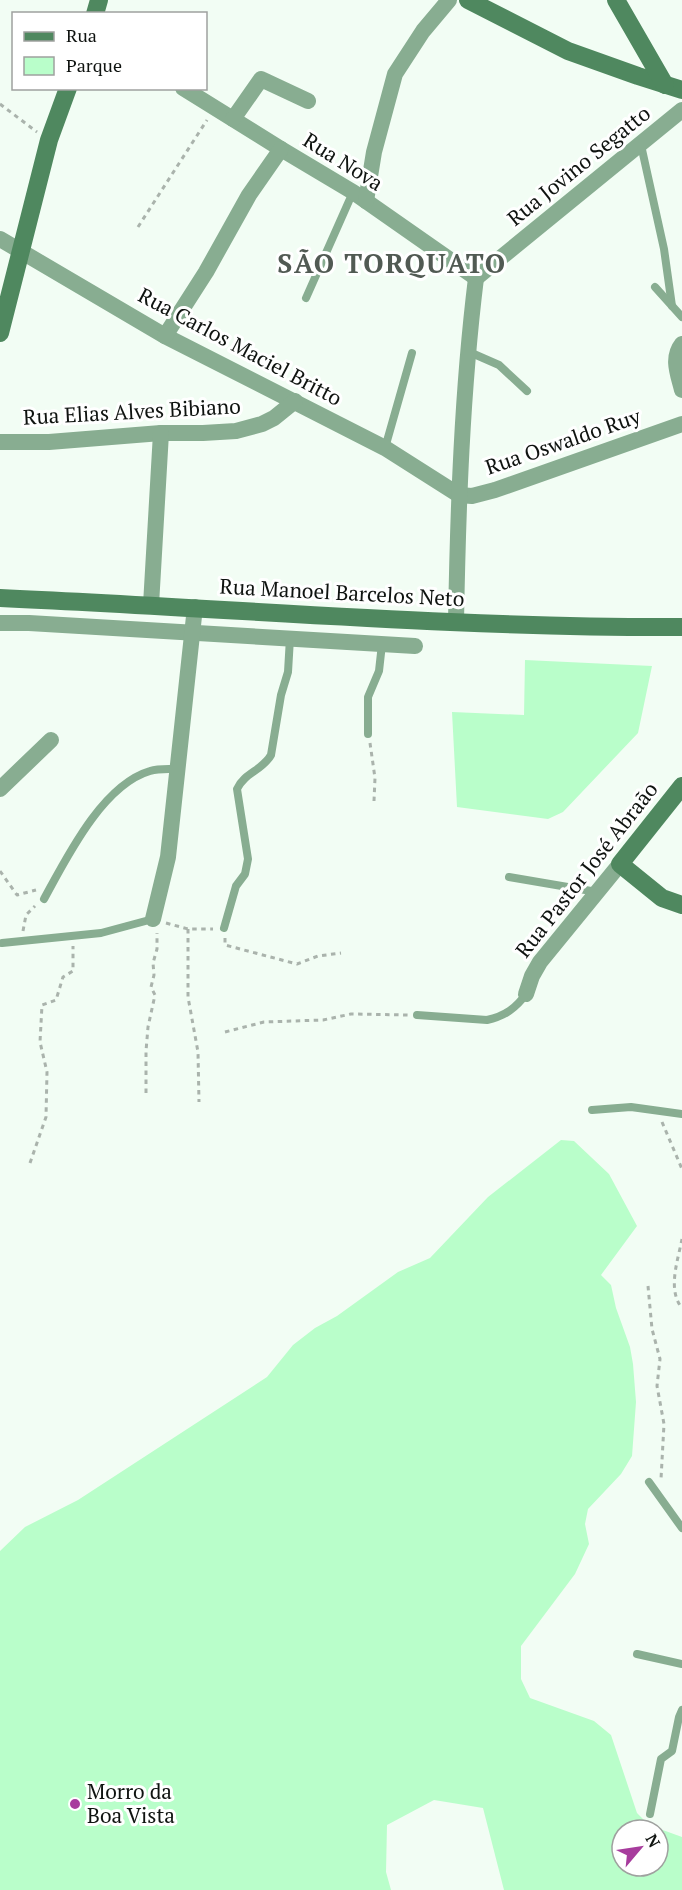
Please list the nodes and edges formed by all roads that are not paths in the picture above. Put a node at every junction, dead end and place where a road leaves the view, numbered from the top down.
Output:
1 (449, 0) edge
2 (468, 0) edge
3 (616, 0) edge
4 (674, 87) edge
5 (67, 90) edge
6 (186, 90) edge
7 (308, 101) dead end
8 (682, 110) edge
9 (233, 119) junction
10 (641, 145) junction
11 (281, 149) junction
12 (359, 196) junction
13 (0, 239) edge
14 (21, 250) junction
15 (476, 278) junction
16 (655, 287) dead end
17 (306, 298) dead end
18 (672, 306) junction
19 (682, 317) edge
20 (0, 333) edge
21 (165, 336) junction
22 (682, 344) edge
23 (467, 351) junction
24 (412, 353) dead end
25 (682, 390) edge
26 (527, 391) dead end
27 (295, 401) junction
28 (682, 424) edge
29 (161, 433) junction
30 (0, 442) edge
31 (385, 448) junction
32 (487, 492) junction
33 (459, 495) junction
34 (458, 518) junction
35 (0, 598) edge
36 (151, 605) junction
37 (195, 607) junction
38 (456, 622) junction
39 (0, 623) edge
40 (682, 627) edge
41 (192, 632) junction
42 (290, 638) junction
43 (382, 644) junction
44 (416, 646) dead end
45 (368, 734) road end
46 (51, 740) dead end
47 (178, 769) junction
48 (682, 786) edge
49 (0, 789) edge
50 (620, 864) junction
51 (509, 877) dead end
52 (597, 892) junction
53 (44, 899) road end
54 (682, 904) edge
55 (155, 919) joint
56 (224, 928) road end
57 (2, 943) dead end
58 (526, 994) joint
59 (417, 1015) road end
60 (592, 1110) dead end
61 (682, 1114) edge
62 (649, 1482) dead end
63 (682, 1528) edge
64 (637, 1654) dead end
65 (682, 1664) edge
66 (682, 1710) edge
67 (650, 1814) dead end

1 - 12 street
2 - 4 street
3 - 4 street
5 - 14 street
6 - 9 street, Rua Nova
7 - 9 street
8 - 10 street, Rua Jovino Segatto
9 - 11 street, Rua Nova
10 - 15 street, Rua Jovino Segatto
10 - 18 lane
11 - 12 street, Rua Nova
11 - 21 street
12 - 15 street, Rua Nova
12 - 17 lane
13 - 14 street, Rua Carlos Maciel Britto
14 - 20 street
14 - 21 street, Rua Carlos Maciel Britto
15 - 23 street
16 - 18 lane
18 - 19 lane
21 - 27 street, Rua Carlos Maciel Britto
22 - 25 street
23 - 26 lane
23 - 33 street
24 - 31 lane
27 - 29 street, Rua Elias Alves Bibiano
27 - 31 street, Rua Carlos Maciel Britto
28 - 32 street, Rua Oswaldo Ruy
29 - 30 street, Rua Elias Alves Bibiano
29 - 36 street
31 - 33 street, Rua Carlos Maciel Britto
32 - 33 street, Rua Oswaldo Ruy
32 - 34 street
33 - 34 street
34 - 38 street
35 - 36 street, Rua Manoel Barcelos Neto
36 - 37 street, Rua Manoel Barcelos Neto
37 - 38 street, Rua Manoel Barcelos Neto
37 - 41 street
38 - 40 street, Rua Manoel Barcelos Neto
39 - 41 street
41 - 42 street
41 - 47 street
42 - 43 street
42 - 56 lane
43 - 44 street
43 - 45 lane
46 - 49 street
47 - 53 lane
47 - 55 street
48 - 50 street, Rua Pastor José Abraão
50 - 52 street, Rua Pastor José Abraão
50 - 54 street
51 - 52 lane
52 - 58 street, Rua Pastor José Abraão
55 - 57 lane
58 - 59 lane, Rua Pastor José Abraão
60 - 61 lane
62 - 63 lane
64 - 65 lane
66 - 67 lane

